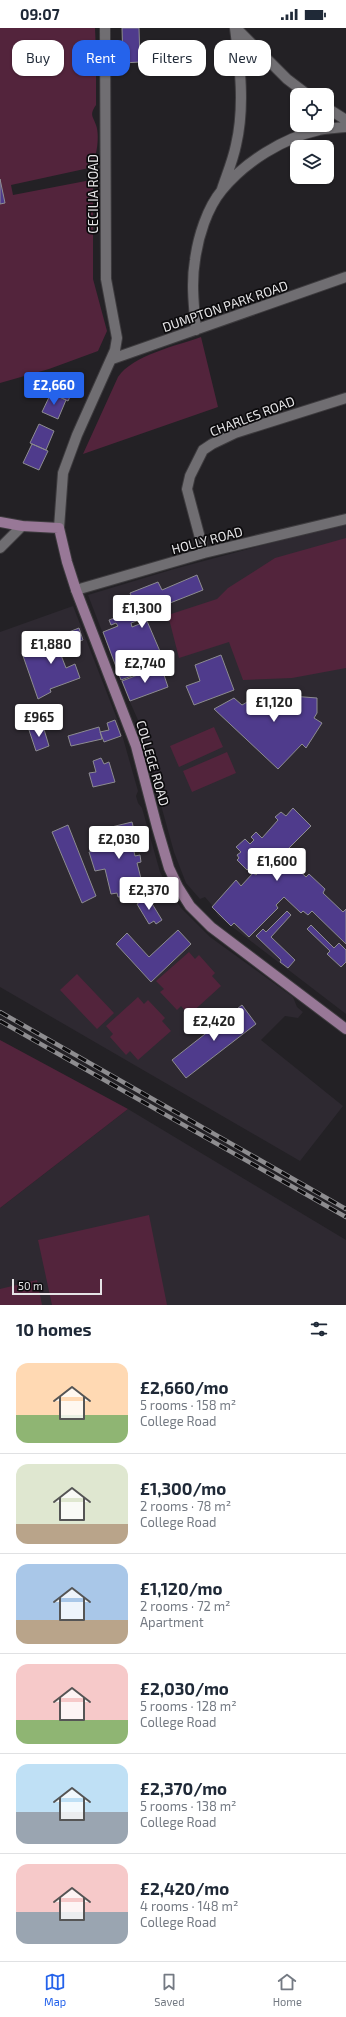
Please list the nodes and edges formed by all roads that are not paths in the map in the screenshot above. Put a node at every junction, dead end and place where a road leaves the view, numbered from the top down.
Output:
1 (105, 28) edge
2 (236, 28) edge
3 (299, 88) edge
4 (334, 112) edge
5 (346, 120) edge
6 (346, 127) edge
7 (222, 191) junction
8 (346, 277) edge
9 (196, 330) junction
10 (112, 359) junction
11 (346, 398) edge
12 (346, 519) edge
13 (0, 522) edge
14 (22, 526) junction
15 (59, 528) junction
16 (0, 548) edge
17 (204, 553) junction
18 (76, 590) junction
19 (346, 1030) edge

1 - 10 street, CECILIA ROAD
2 - 3 street
2 - 7 street
4 - 5 street
6 - 7 street
7 - 9 street
8 - 9 street, DUMPTON PARK ROAD
9 - 10 street, DUMPTON PARK ROAD
10 - 15 street, COLLEGE ROAD
11 - 17 street, CHARLES ROAD
12 - 17 street, HOLLY ROAD
13 - 14 street
14 - 15 street
14 - 16 street
15 - 18 street, COLLEGE ROAD
17 - 18 street, HOLLY ROAD
18 - 19 street, COLLEGE ROAD

